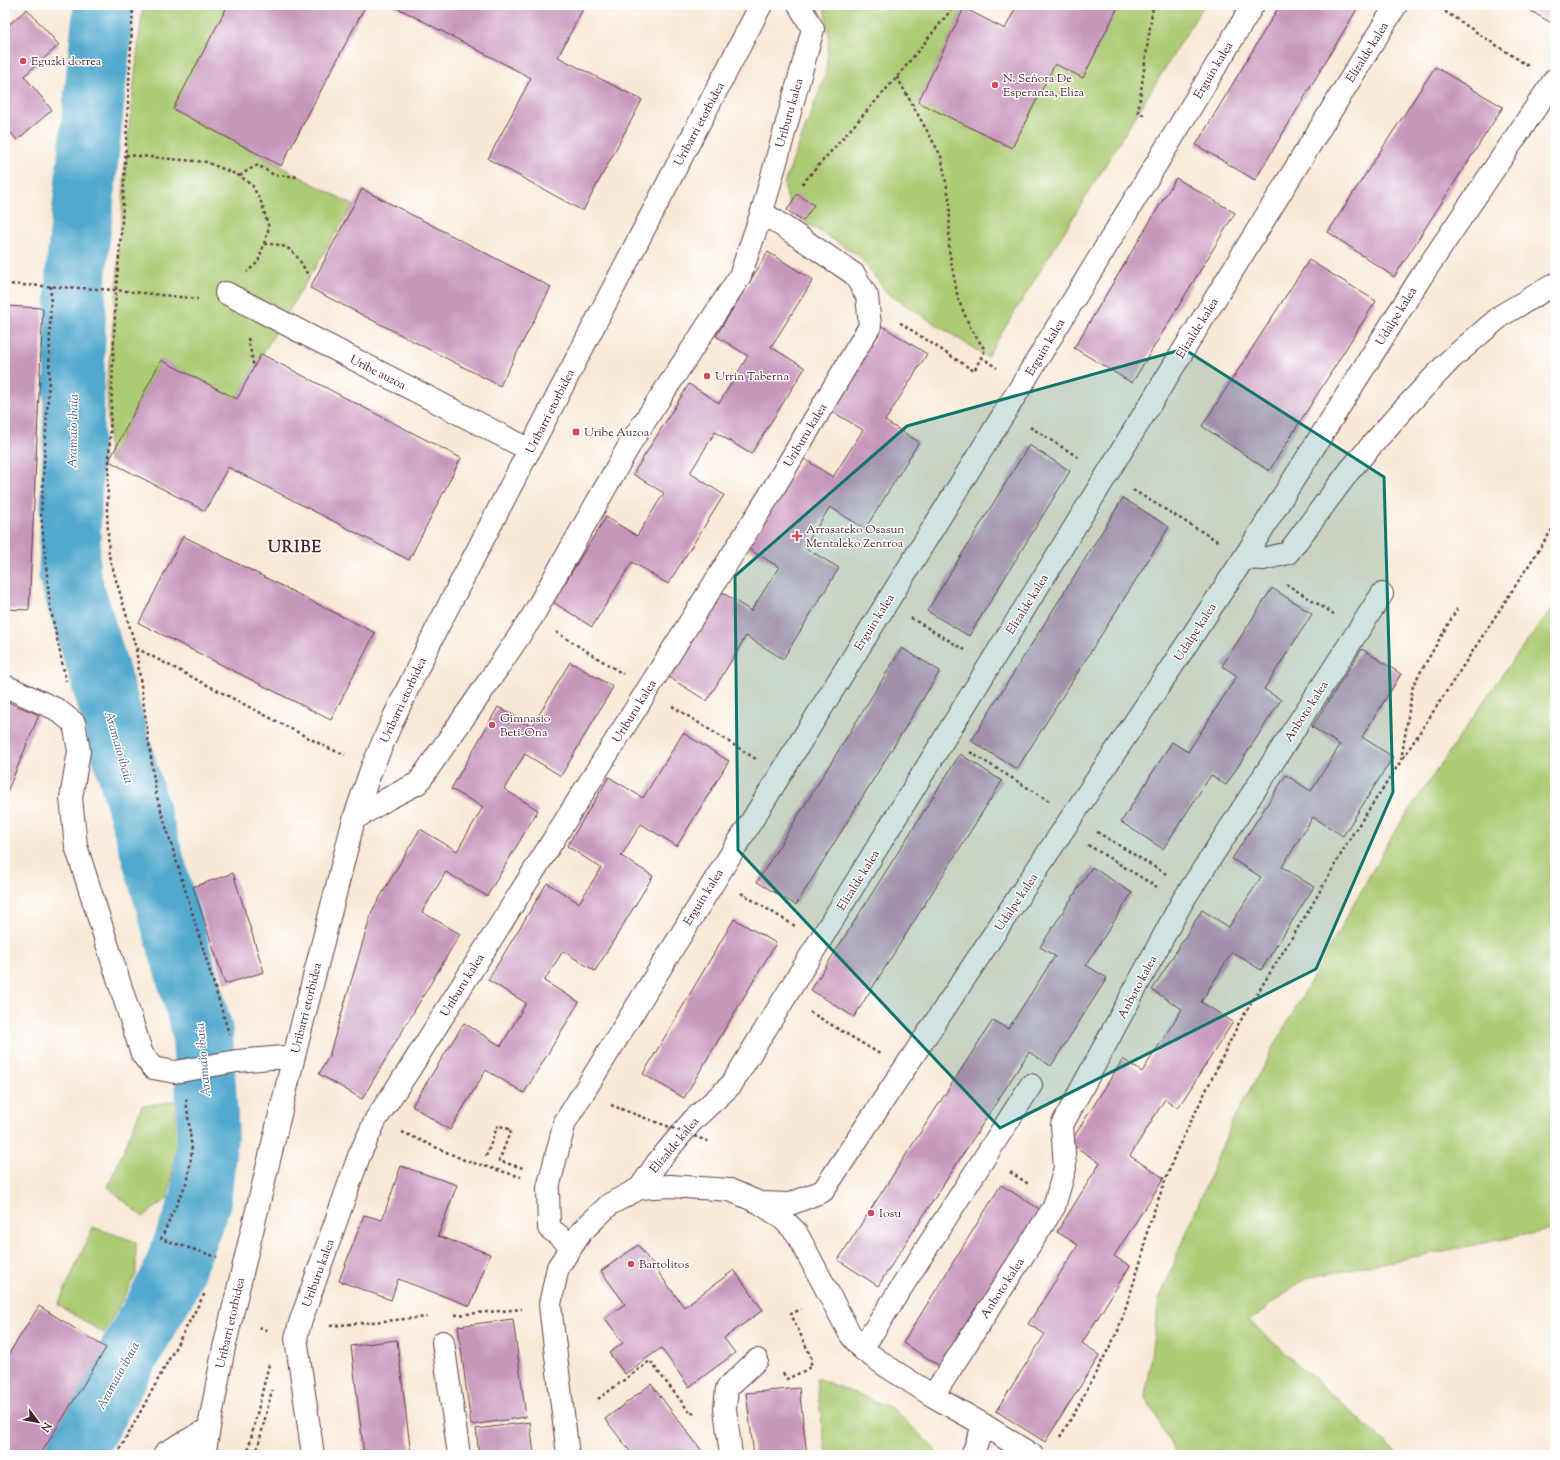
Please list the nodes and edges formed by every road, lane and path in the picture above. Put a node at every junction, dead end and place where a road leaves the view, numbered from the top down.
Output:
1 (133, 5) edge
2 (761, 5) edge
3 (799, 5) edge
4 (955, 5) edge
5 (1151, 5) edge
6 (1253, 5) edge
7 (1396, 5) edge
8 (1435, 5) edge
9 (1529, 66) dead end
10 (897, 77) junction
11 (1555, 79) edge
12 (1144, 115) dead end
13 (126, 155) dead end
14 (240, 176) junction
15 (300, 177) dead end
16 (797, 189) dead end
17 (762, 212) junction
18 (264, 244) junction
19 (309, 277) dead end
20 (5, 284) edge
21 (1555, 284) edge
22 (51, 286) junction
23 (116, 290) junction
24 (226, 293) junction
25 (898, 321) dead end
26 (1555, 327) edge
27 (1555, 341) edge
28 (1025, 424) dead end
29 (530, 450) junction
30 (1103, 480) junction
31 (1555, 525) edge
32 (1214, 539) dead end
33 (1244, 558) junction
34 (1302, 593) dead end
35 (1382, 594) dead end
36 (1457, 609) dead end
37 (532, 617) junction
38 (913, 619) dead end
39 (1359, 629) junction
40 (954, 643) dead end
41 (136, 648) junction
42 (5, 686) edge
43 (647, 690) junction
44 (74, 724) junction
45 (945, 737) junction
46 (345, 755) dead end
47 (1401, 761) junction
48 (780, 774) junction
49 (1046, 800) dead end
50 (354, 819) junction
51 (1109, 839) dead end
52 (1108, 857) dead end
53 (1168, 875) dead end
54 (1159, 889) dead end
55 (753, 900) dead end
56 (795, 926) dead end
57 (785, 997) junction
58 (880, 1054) dead end
59 (294, 1056) junction
60 (237, 1061) junction
61 (1031, 1085) dead end
62 (186, 1094) dead end
63 (621, 1109) dead end
64 (376, 1119) junction
65 (710, 1142) dead end
66 (486, 1156) dead end
67 (985, 1157) junction
68 (640, 1188) junction
69 (1056, 1201) junction
70 (760, 1202) junction
71 (572, 1245) junction
72 (210, 1254) dead end
73 (207, 1290) dead end
74 (801, 1309) dead end
75 (443, 1342) dead end
76 (862, 1349) junction
77 (757, 1360) dead end
78 (780, 1368) dead end
79 (262, 1388) dead end
80 (273, 1388) dead end
81 (727, 1388) junction
82 (933, 1396) junction
83 (598, 1399) dead end
84 (984, 1425) junction
85 (208, 1428) junction
86 (1060, 1437) dead end
87 (117, 1455) edge
88 (164, 1455) edge
89 (204, 1455) edge
90 (247, 1455) edge
91 (256, 1455) edge
92 (313, 1455) edge
93 (458, 1455) edge
94 (568, 1455) edge
95 (731, 1455) edge
96 (972, 1455) edge
97 (1032, 1455) edge

1 - 23 path
2 - 29 street, Uribarri etorbidea
3 - 17 street, Uriburu kalea
4 - 10 path
5 - 12 path
6 - 48 street, Erguin kalea
7 - 30 street, Elizalde kalea
8 - 9 path
10 - 16 path
10 - 25 path
11 - 33 street, Udalpe kalea
13 - 14 path
14 - 15 path
14 - 18 path
17 - 37 street
17 - 43 street, Uriburu kalea
18 - 19 path
18 - 24 path
20 - 22 path
21 - 33 street
22 - 23 path
22 - 44 path
23 - 24 path
23 - 41 path
24 - 29 street, Uribe auzoa
26 - 27 path
28 - 30 path
29 - 50 street, Uribarri etorbidea
30 - 32 path
30 - 45 street, Elizalde kalea
31 - 47 path
33 - 70 street, Udalpe kalea
34 - 39 path
35 - 39 street, Anboto kalea
36 - 47 path
37 - 43 path
37 - 50 street
38 - 40 path
39 - 69 street, Anboto kalea
41 - 46 path
41 - 60 path
42 - 44 street
43 - 48 path
43 - 64 street, Uriburu kalea
44 - 60 street
45 - 49 path
45 - 57 street, Elizalde kalea
47 - 86 path
48 - 71 street, Erguin kalea
50 - 59 street, Uribarri etorbidea
51 - 53 path
52 - 54 path
55 - 56 path
57 - 58 path
57 - 68 street, Elizalde kalea
59 - 60 street
59 - 85 street, Uribarri etorbidea
61 - 67 street
62 - 72 path
63 - 65 path, bridge
64 - 66 path
64 - 92 street, Uriburu kalea
67 - 69 path
67 - 76 street
68 - 70 street
68 - 71 street
69 - 82 street, Anboto kalea
70 - 76 street
71 - 94 street
73 - 87 path
74 - 78 path
75 - 93 street
76 - 82 street
77 - 81 street
79 - 90 path
80 - 91 path
81 - 83 path
81 - 95 street
82 - 84 street
84 - 96 street
84 - 97 street
85 - 88 street
85 - 89 street, Uribarri etorbidea

